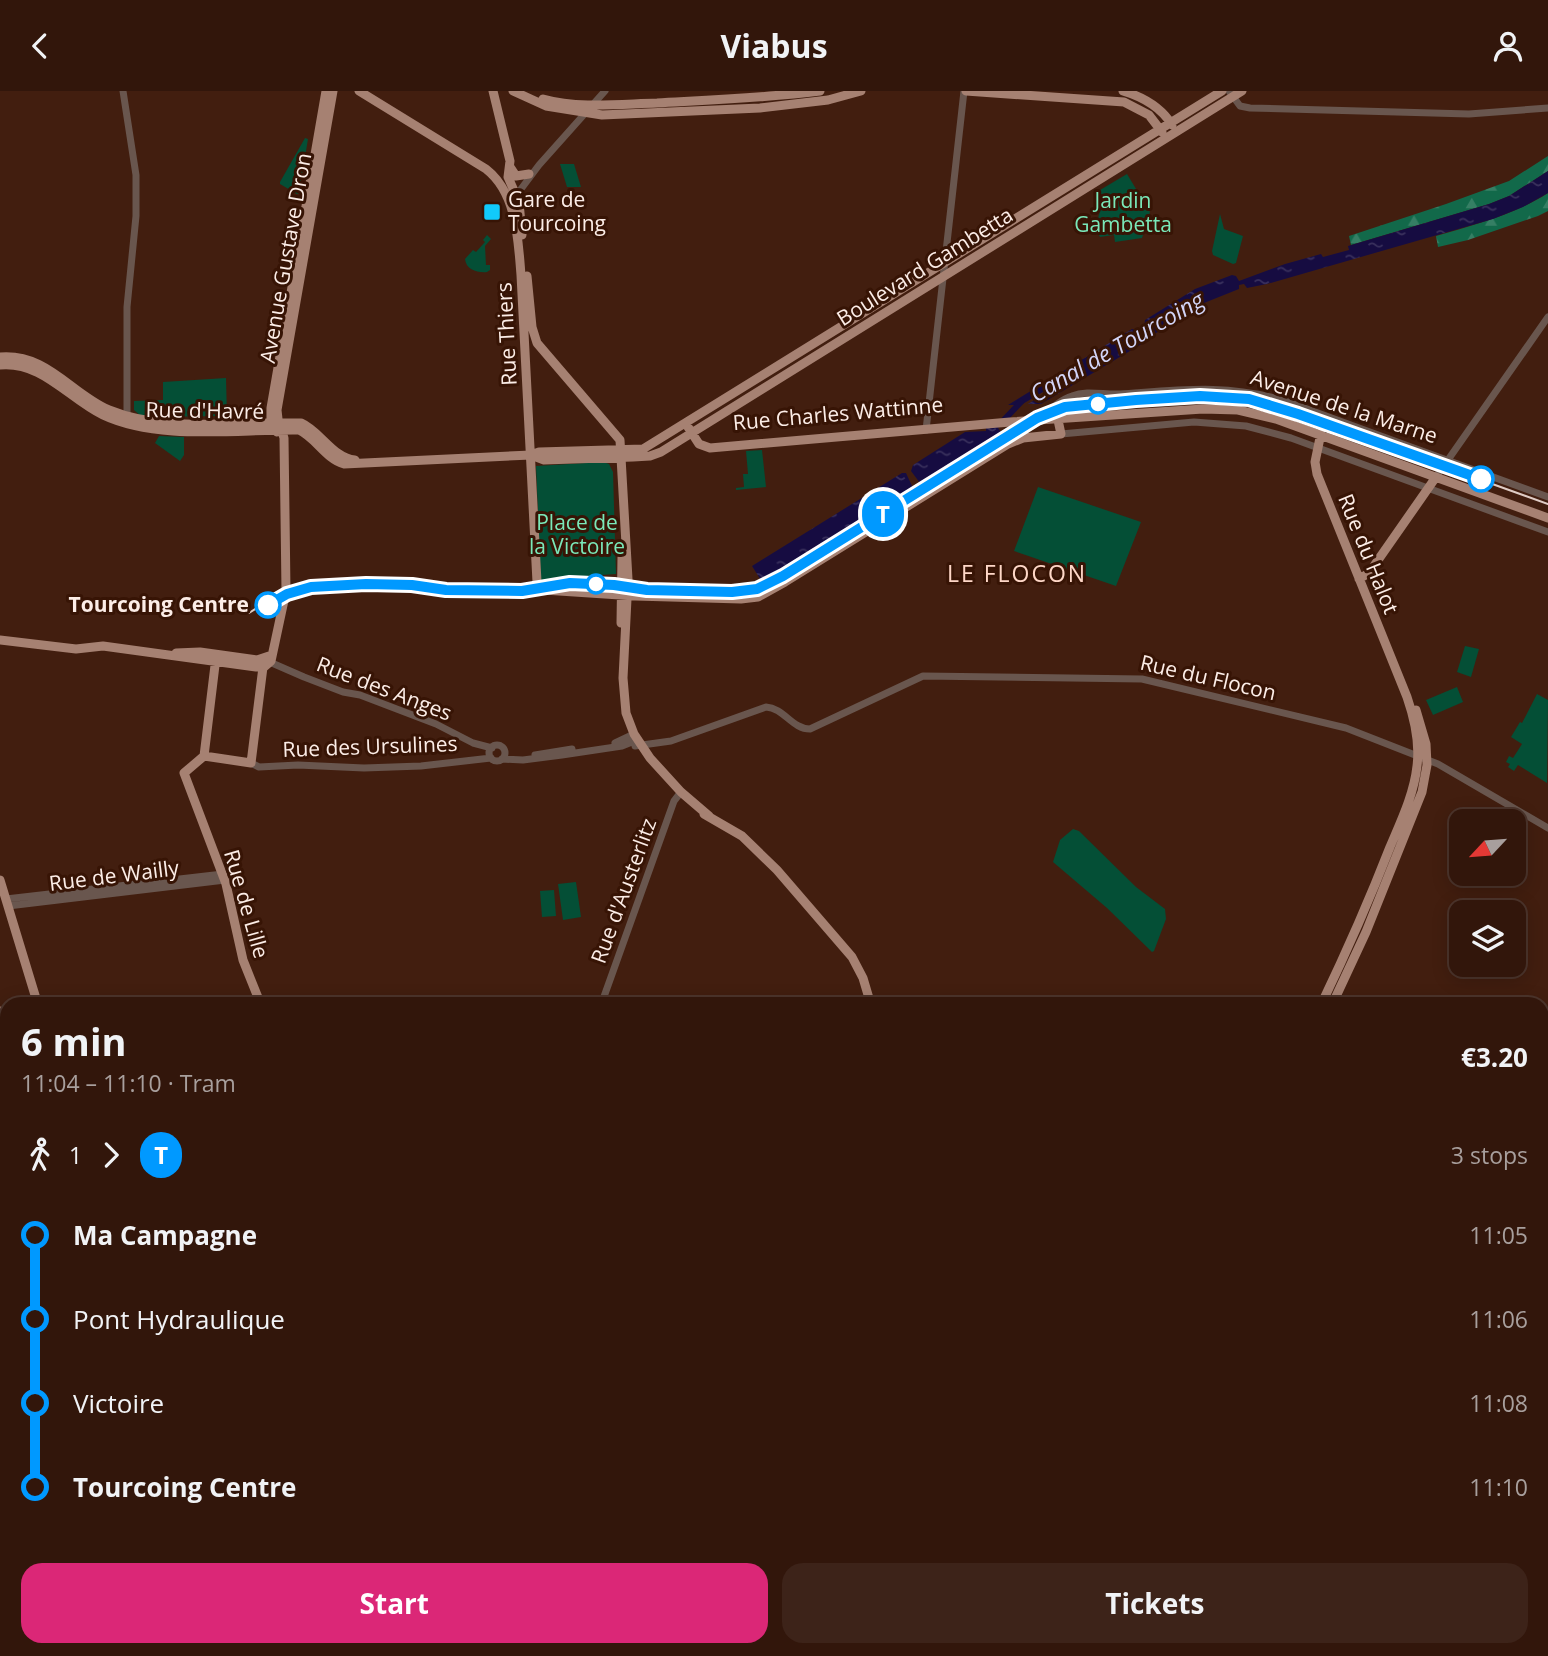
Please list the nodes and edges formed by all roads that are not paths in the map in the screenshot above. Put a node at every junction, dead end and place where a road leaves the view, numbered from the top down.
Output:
1 (123, 91) edge
2 (327, 91) edge
3 (333, 91) edge
4 (359, 91) edge
5 (513, 91) edge
6 (522, 91) edge
7 (606, 91) edge
8 (820, 91) edge
9 (861, 91) edge
10 (965, 91) edge
11 (1123, 91) edge
12 (1222, 91) edge
13 (1235, 93) edge
14 (494, 96) edge
15 (590, 108) junction
16 (1548, 109) edge
17 (1170, 123) junction
18 (1161, 129) junction
19 (1176, 132) junction
20 (1166, 138) junction
21 (539, 165) junction
22 (510, 167) junction
23 (529, 174) junction
24 (513, 200) junction
25 (943, 265) junction
26 (942, 278) junction
27 (1548, 317) edge
28 (530, 338) junction
29 (0, 357) edge
30 (0, 365) edge
31 (1060, 402) junction
32 (1045, 414) junction
33 (1020, 416) joint
34 (1057, 417) junction
35 (127, 421) junction
36 (689, 422) junction
37 (1010, 422) joint
38 (277, 426) junction
39 (926, 427) junction
40 (694, 432) junction
41 (1320, 432) junction
42 (1061, 434) junction
43 (1318, 449) junction
44 (620, 454) junction
45 (534, 460) junction
46 (1448, 460) junction
47 (1437, 475) junction
48 (1427, 489) junction
49 (1548, 497) edge
50 (1548, 512) edge
51 (1548, 519) edge
52 (1548, 532) edge
53 (1359, 579) junction
54 (624, 595) junction
55 (0, 640) edge
56 (216, 658) junction
57 (268, 660) junction
58 (635, 741) junction
59 (492, 748) junction
60 (503, 755) junction
61 (204, 756) junction
62 (1422, 757) junction
63 (491, 758) junction
64 (251, 763) junction
65 (680, 794) junction
66 (1548, 828) edge
67 (224, 877) junction
68 (0, 880) edge
69 (7, 902) junction
70 (36, 997) edge
71 (258, 997) edge
72 (604, 997) edge
73 (869, 997) edge
74 (1325, 997) edge
75 (1336, 997) edge

1 - 35 street
2 - 38 main road, Avenue Gustave Dron
3 - 38 main road, Avenue Gustave Dron
4 - 24 main road
5 - 15 main road
6 - 15 main road
7 - 15 street
8 - 15 main road
9 - 15 main road
10 - 18 main road
10 - 25 street
11 - 17 main road
12 - 17 main road, Boulevard Gambetta
13 - 16 street
13 - 19 main road, Boulevard Gambetta
14 - 22 main road, Rue Thiers
15 - 21 street
17 - 18 main road, Boulevard Gambetta
17 - 19 main road
18 - 20 main road
18 - 25 main road, Boulevard Gambetta
19 - 20 main road, Boulevard Gambetta
20 - 26 main road, Boulevard Gambetta
21 - 23 street
21 - 24 street
22 - 23 main road
22 - 24 main road, Rue Thiers
23 - 24 street
24 - 28 main road, Rue Thiers
25 - 26 street
25 - 36 main road, Boulevard Gambetta
26 - 39 street
26 - 40 main road, Boulevard Gambetta
27 - 46 street
28 - 44 main road
28 - 45 main road, Rue Thiers
29 - 35 main road
30 - 35 main road
31 - 32 street, Avenue de la Marne
31 - 34 street
31 - 46 street, Avenue de la Marne
32 - 33 main road, Avenue de la Marne
32 - 34 main road, Avenue de la Marne
33 - 39 main road, Rue Charles Wattinne
34 - 37 main road, Avenue de la Marne
34 - 41 main road, Avenue de la Marne
34 - 42 main road
35 - 38 main road, Rue d'Havré
36 - 40 main road, Rue Charles Wattinne
36 - 44 main road, Boulevard Gambetta
37 - 39 main road, Rue Charles Wattinne
38 - 45 main road, Rue d'Havré
38 - 57 main road
39 - 40 main road, Rue Charles Wattinne
40 - 44 main road, Boulevard Gambetta
41 - 43 main road, Rue du Halot
41 - 47 main road, Avenue de la Marne
42 - 43 street
42 - 54 main road
43 - 48 street
43 - 53 main road, Rue du Halot
44 - 45 main road
44 - 45 main road
44 - 54 main road
45 - 54 main road
46 - 47 street
46 - 49 street, Avenue de la Marne
47 - 48 main road
47 - 50 main road, Avenue de la Marne
47 - 51 main road, Avenue de la Marne
48 - 52 street
48 - 53 main road
53 - 62 main road, Rue du Halot
54 - 58 main road
55 - 56 main road
56 - 57 main road
56 - 61 main road
57 - 59 street, Rue des Anges
57 - 64 main road
58 - 60 street
58 - 62 street, Rue du Flocon
58 - 65 main road
59 - 60 street
59 - 63 street
60 - 63 street
61 - 64 main road
61 - 67 main road, Rue de Lille
62 - 66 street, Rue du Flocon
62 - 74 main road
62 - 75 main road
63 - 64 street, Rue des Ursulines
65 - 72 street, Rue d'Austerlitz
65 - 73 main road
67 - 69 street, Rue de Wailly
67 - 71 main road, Rue de Lille
68 - 69 main road
69 - 70 main road

